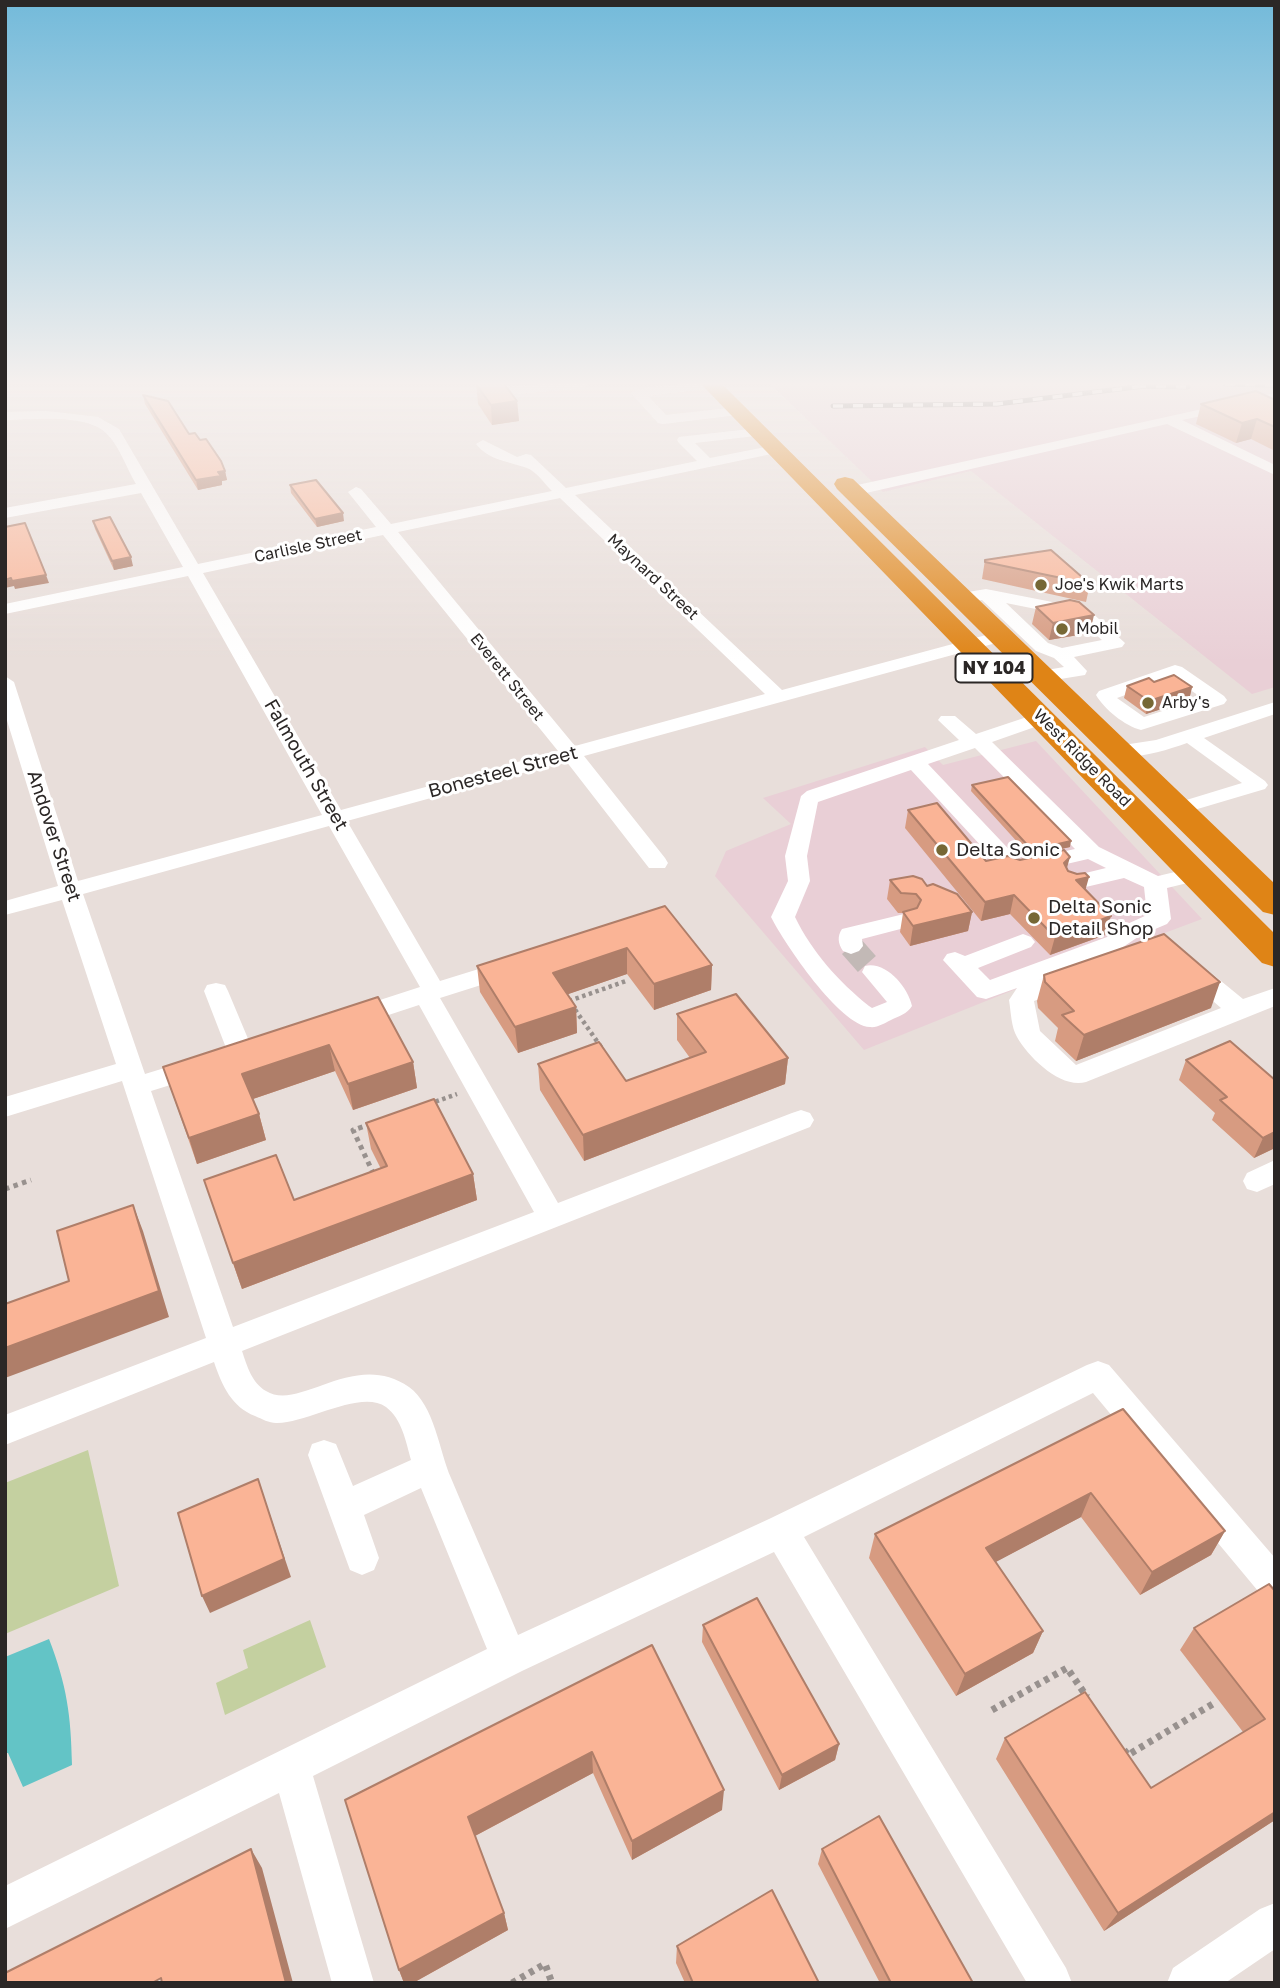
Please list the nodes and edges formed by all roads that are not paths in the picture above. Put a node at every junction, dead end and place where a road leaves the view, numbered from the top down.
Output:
1 (141, 477) edge
2 (545, 477) edge
3 (640, 477) edge
4 (803, 477) edge
5 (838, 477) edge
6 (915, 477) edge
7 (147, 487) junction
8 (853, 491) junction
9 (356, 492) dead end
10 (562, 493) junction
11 (5, 513) edge
12 (387, 530) junction
13 (194, 570) junction
14 (974, 596) junction
15 (5, 609) edge
16 (1001, 636) junction
17 (971, 644) junction
18 (1060, 654) junction
19 (1042, 676) junction
20 (5, 682) edge
21 (779, 696) junction
22 (1109, 701) junction
23 (1073, 707) junction
24 (1194, 708) junction
25 (1275, 708) edge
26 (1042, 718) junction
27 (948, 720) dead end
28 (1221, 726) junction
29 (1189, 736) junction
30 (976, 741) junction
31 (1117, 751) junction
32 (570, 754) junction
33 (915, 762) junction
34 (1177, 809) junction
35 (336, 817) junction
36 (966, 817) junction
37 (1019, 845) edge
38 (997, 850) junction
39 (1091, 852) junction
40 (657, 863) dead end
41 (1127, 870) junction
42 (1196, 874) junction
43 (1073, 883) edge
44 (1155, 884) junction
45 (71, 890) junction
46 (1274, 904) edge
47 (5, 908) edge
48 (904, 920) edge
49 (851, 946) dead end
50 (1031, 948) dead end
51 (1275, 955) edge
52 (538, 958) edge
53 (874, 972) tunnel mouth
54 (216, 990) dead end
55 (429, 993) junction
56 (1275, 996) edge
57 (1238, 1009) junction
58 (333, 1024) edge
59 (268, 1044) edge
60 (242, 1053) junction
61 (135, 1077) junction
62 (5, 1107) edge
63 (801, 1120) dead end
64 (552, 1217) junction
65 (224, 1344) junction
66 (5, 1430) edge
67 (324, 1455) dead end
68 (430, 1468) junction
69 (344, 1507) junction
70 (781, 1531) junction
71 (362, 1558) dead end
72 (1275, 1585) edge
73 (509, 1658) junction
74 (290, 1766) junction
75 (5, 1908) edge
76 (1275, 1924) edge
77 (353, 1983) edge
78 (1051, 1983) edge
79 (1188, 1983) edge

1 - 7 street, Falmouth Street
2 - 10 street, Maynard Street
3 - 10 street, Carlisle Street
4 - 17 highway, West Ridge Road / NY 104
5 - 8 highway, West Ridge Road / NY 104
6 - 8 street
7 - 11 street
7 - 13 street, Falmouth Street
8 - 14 highway, West Ridge Road / NY 104
9 - 12 street, Everett Street
10 - 12 street, Carlisle Street
10 - 21 street, Maynard Street
12 - 13 street, Carlisle Street
12 - 32 street, Everett Street
13 - 15 street, Carlisle Street
13 - 35 street, Falmouth Street
14 - 16 highway, West Ridge Road / NY 104
14 - 18 street
14 - 18 street
16 - 17 street, Bonesteel Street
16 - 19 highway, West Ridge Road / NY 104
17 - 21 street, Bonesteel Street
17 - 26 highway, West Ridge Road / NY 104
18 - 19 street
19 - 23 highway, West Ridge Road / NY 104
20 - 45 street, Andover Street
21 - 32 street, Bonesteel Street
22 - 23 street
22 - 24 street
22 - 24 street
23 - 31 highway, West Ridge Road / NY 104
24 - 28 street
25 - 28 street
26 - 30 street
26 - 42 highway, West Ridge Road / NY 104
27 - 30 street
28 - 29 street
29 - 31 street
29 - 34 street
30 - 33 street
30 - 39 street
31 - 34 highway, West Ridge Road / NY 104
32 - 35 street, Bonesteel Street
32 - 40 street, Everett Street
33 - 36 street
33 - 53 street
34 - 46 highway, West Ridge Road / NY 104
35 - 45 street, Bonesteel Street
35 - 55 street, Falmouth Street
36 - 36 street
36 - 38 street
37 - 38 street
38 - 39 street
39 - 41 street
41 - 43 street
41 - 44 street
42 - 44 street
42 - 51 highway, West Ridge Road / NY 104
44 - 50 street
45 - 47 street, Bonesteel Street
45 - 61 street, Andover Street
48 - 49 street
52 - 55 street
54 - 60 street
55 - 58 street
55 - 64 street, Falmouth Street
56 - 57 street
57 - 57 street
59 - 60 street
60 - 61 street
61 - 62 street
61 - 65 street, Andover Street
63 - 64 street
64 - 65 street
65 - 66 street
65 - 68 street, Andover Street
67 - 69 street
68 - 69 street
68 - 73 street, Andover Street
69 - 71 street
70 - 72 street
70 - 73 street
70 - 78 street
73 - 74 street
74 - 75 street
74 - 77 street
76 - 79 street

